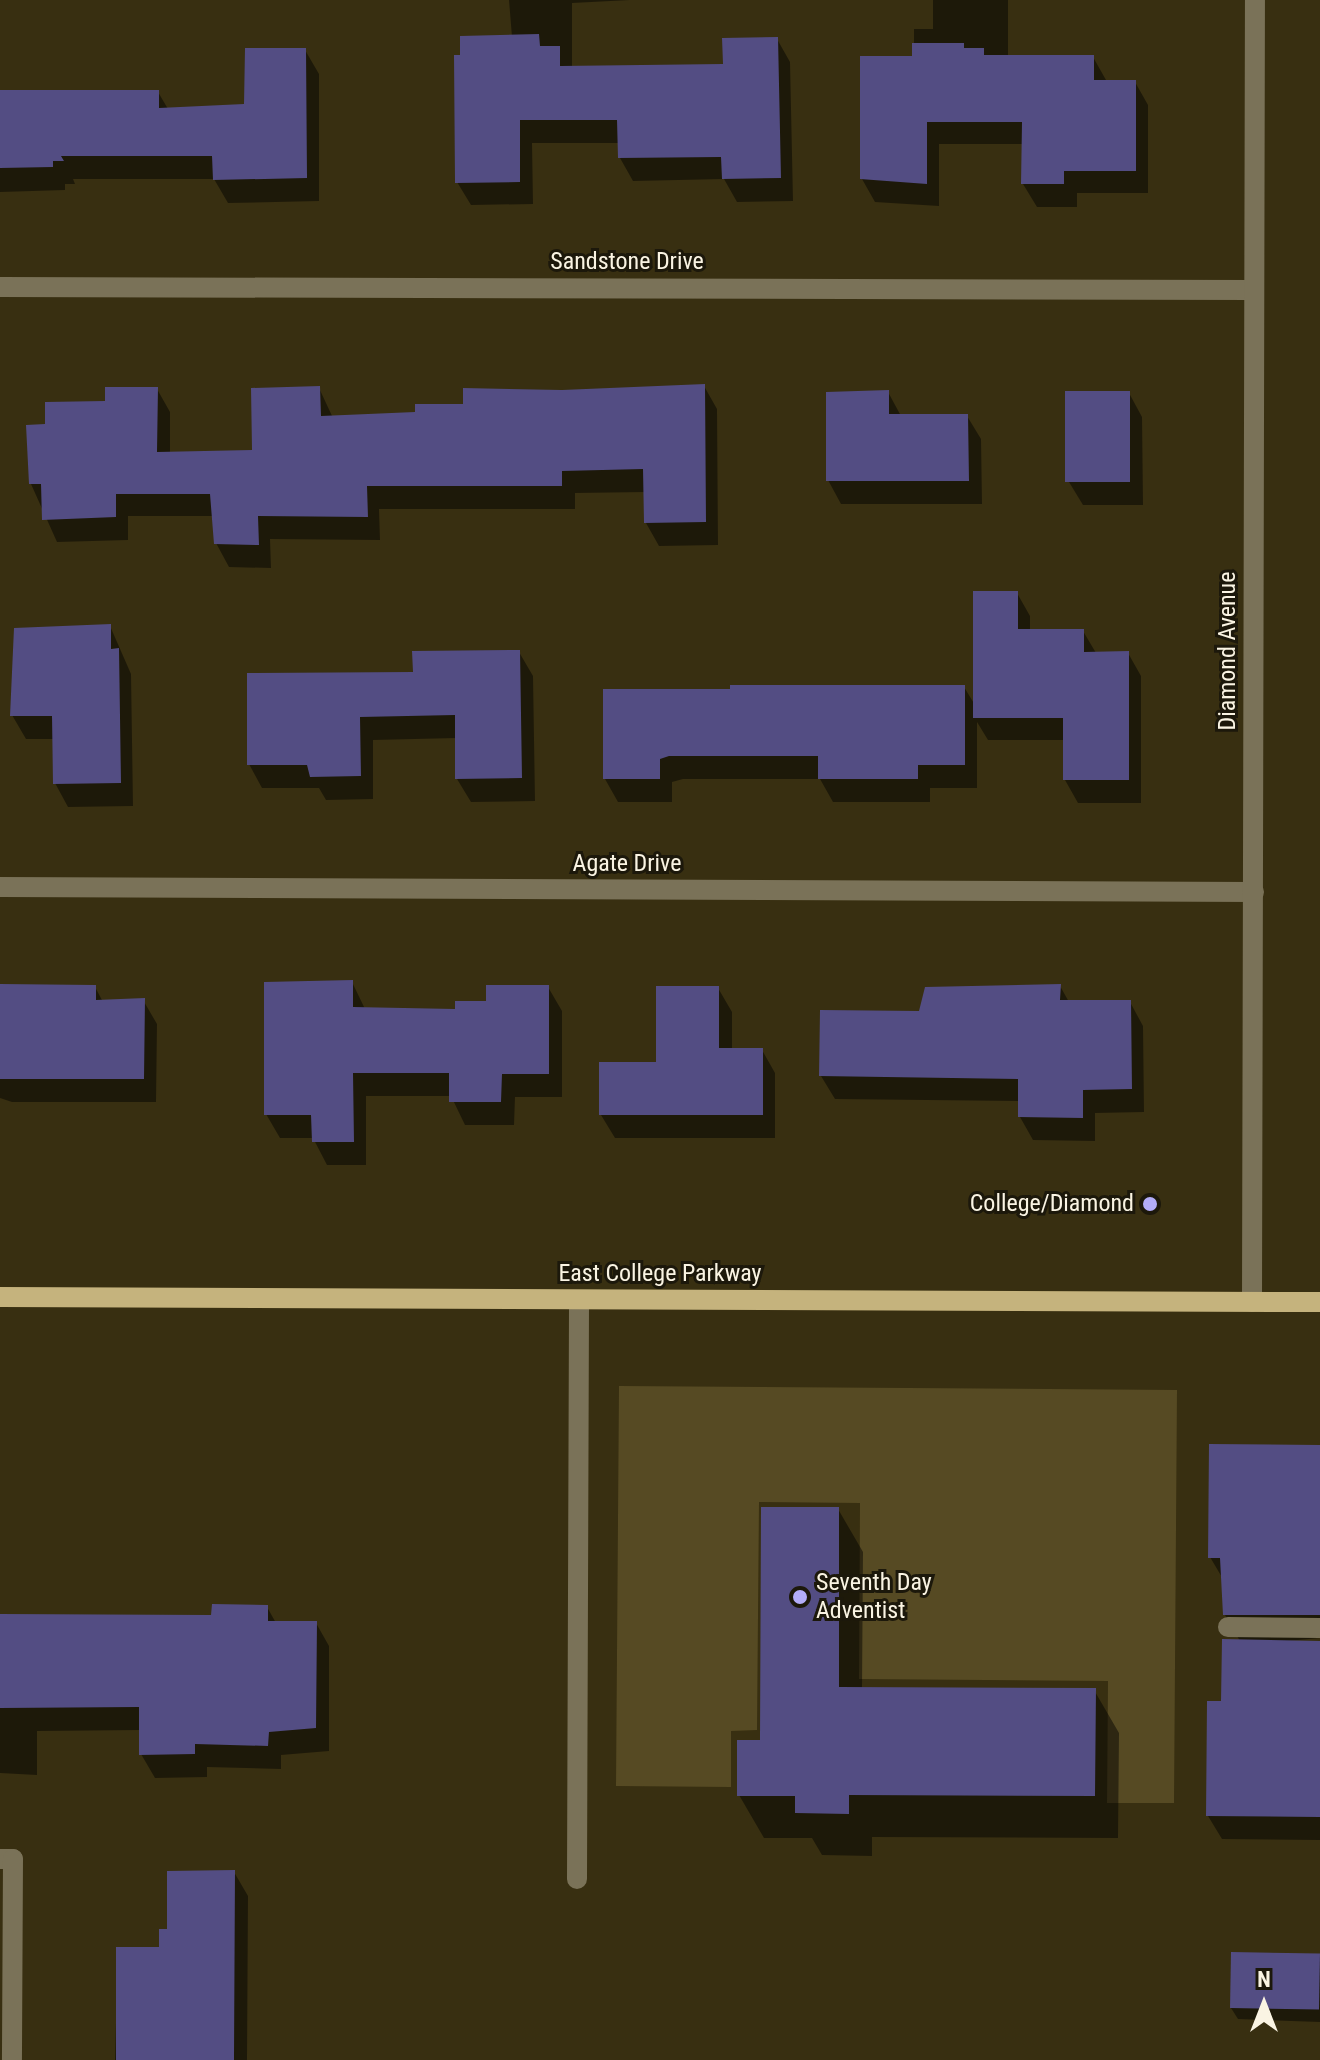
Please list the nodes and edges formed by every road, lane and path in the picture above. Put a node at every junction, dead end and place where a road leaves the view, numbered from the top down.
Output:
1 (1255, 0) edge
2 (0, 287) edge
3 (1254, 290) junction
4 (0, 887) edge
5 (1254, 892) junction
6 (0, 1297) edge
7 (579, 1300) junction
8 (1252, 1302) junction
9 (1320, 1302) edge
10 (1228, 1627) dead end
11 (1320, 1628) edge
12 (6, 1859) edge
13 (577, 1879) dead end
14 (12, 2060) edge

1 - 3 street, Diamond Avenue
2 - 3 street, Sandstone Drive
3 - 5 street, Diamond Avenue
4 - 5 street, Agate Drive
5 - 8 street, Diamond Avenue
6 - 7 main road, East College Parkway
7 - 8 main road, East College Parkway
7 - 13 street
8 - 9 main road, East College Parkway
10 - 11 street
12 - 14 street

